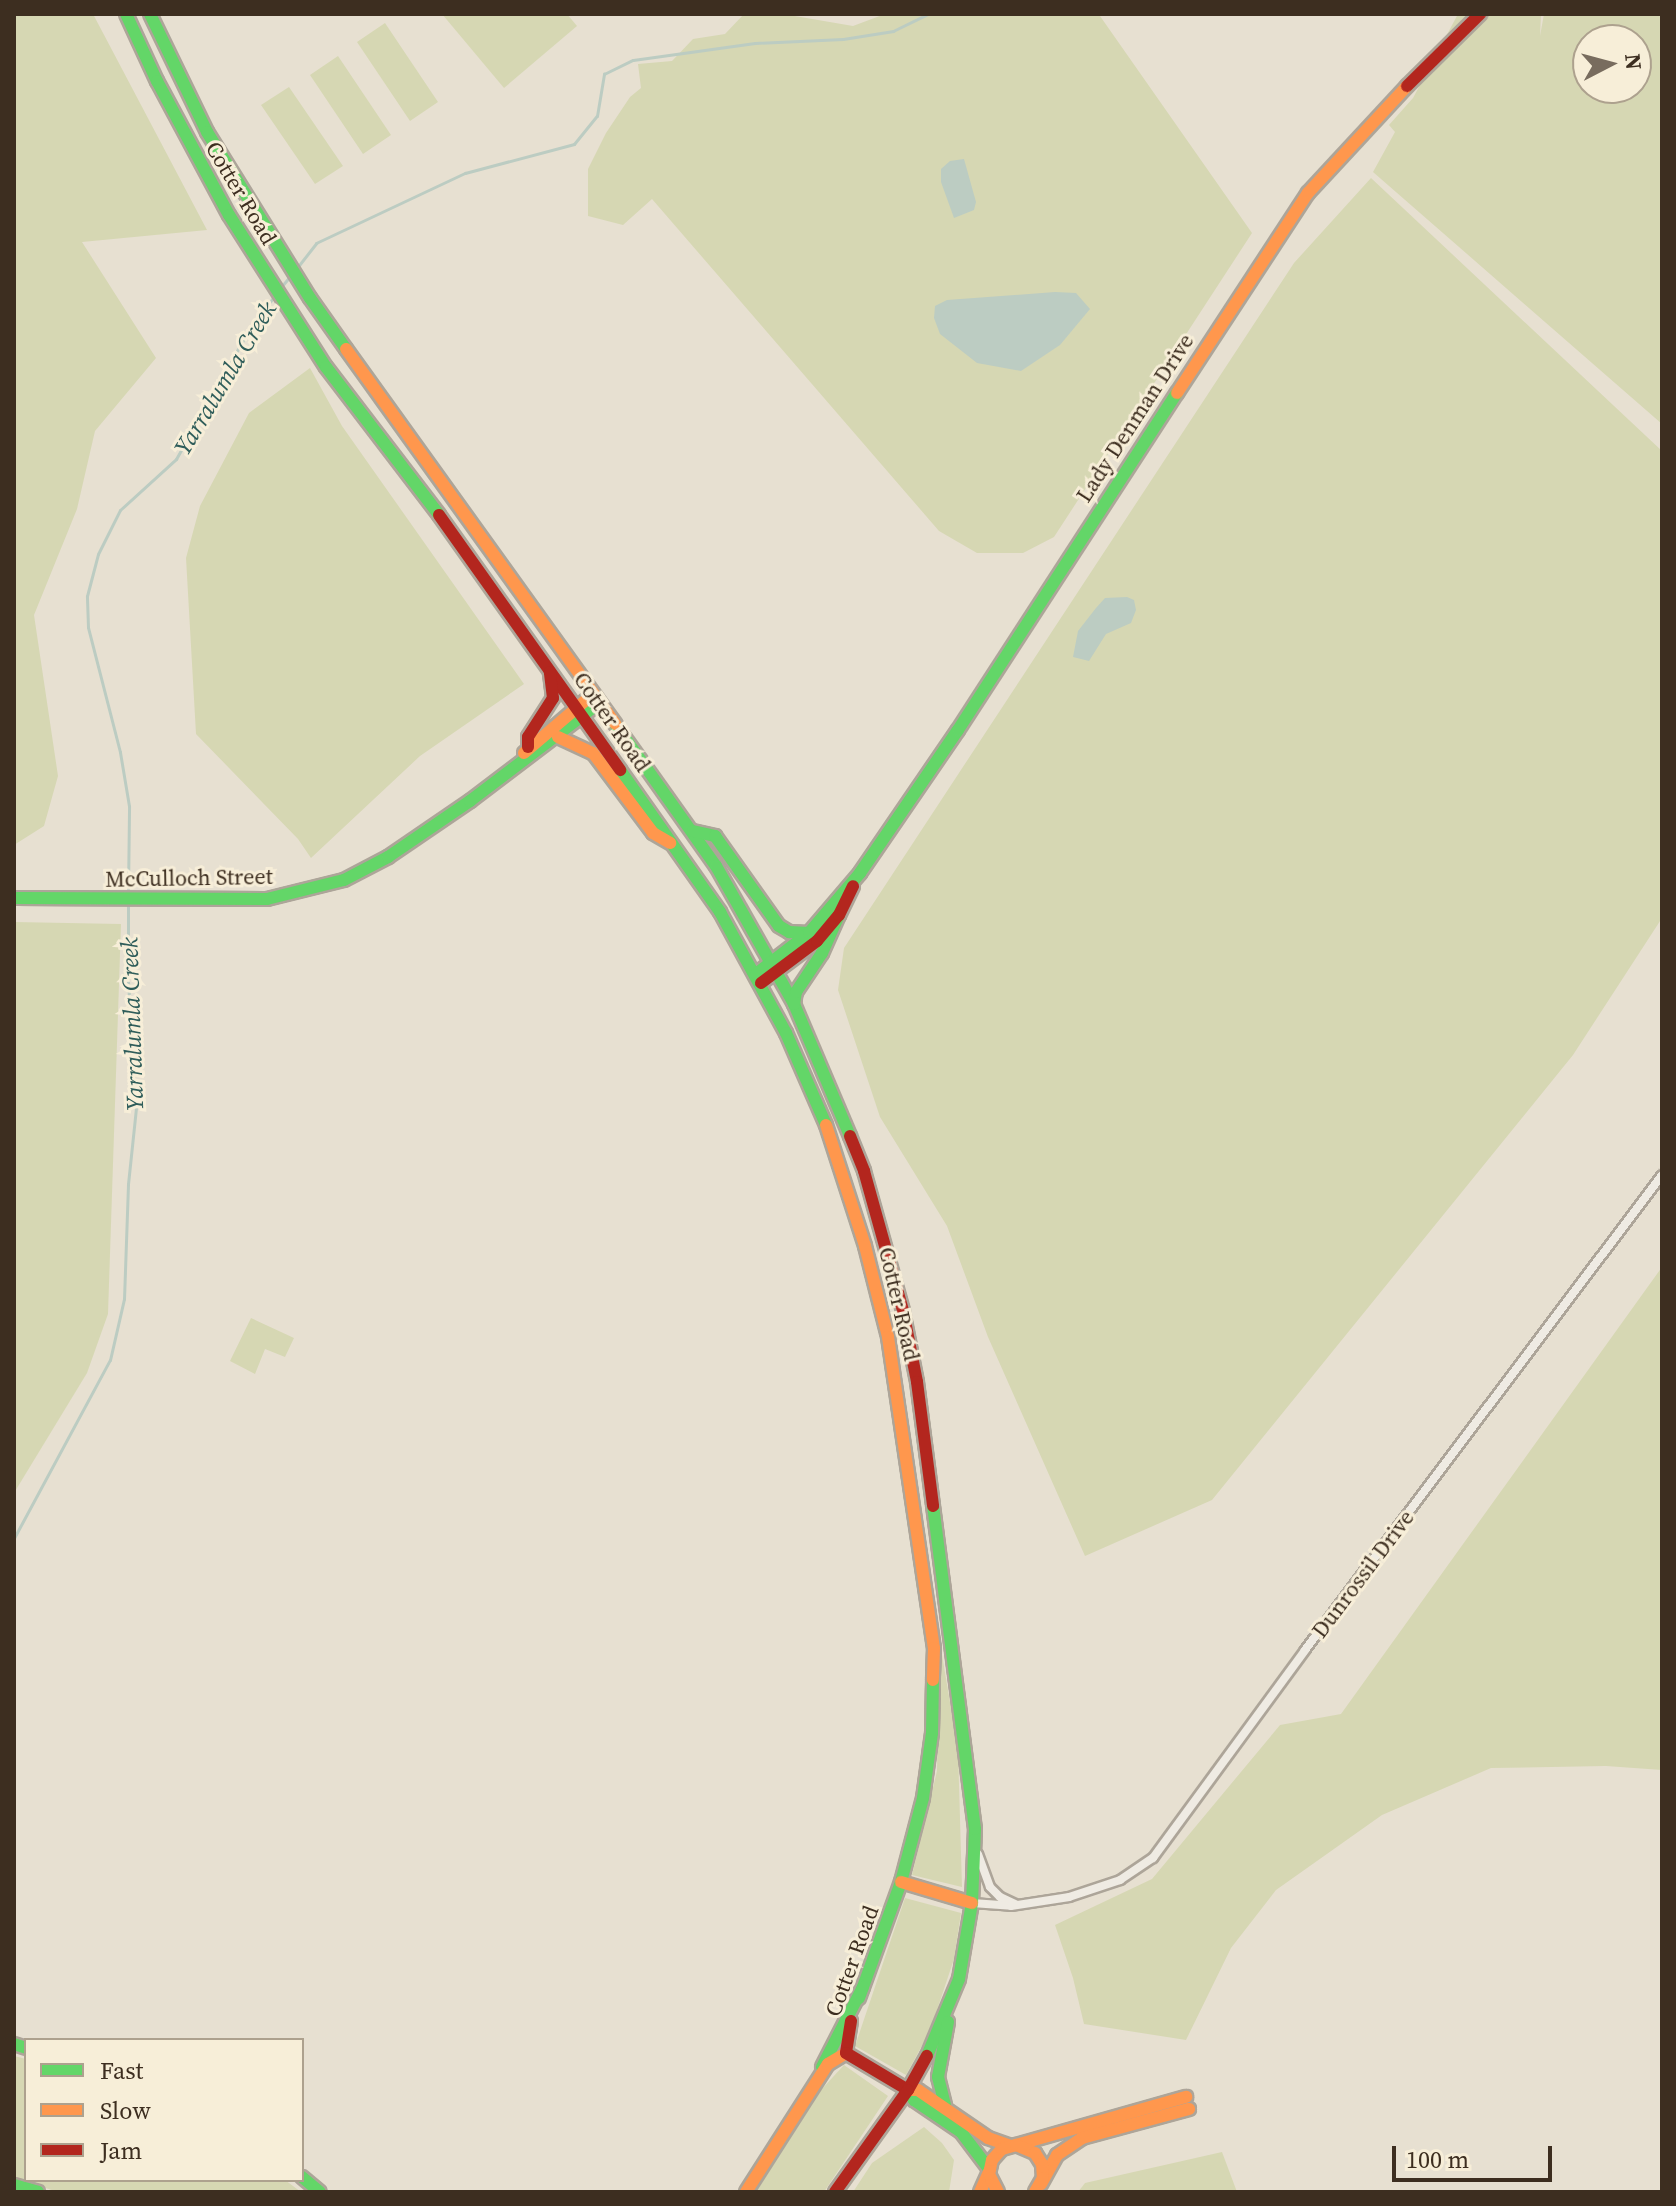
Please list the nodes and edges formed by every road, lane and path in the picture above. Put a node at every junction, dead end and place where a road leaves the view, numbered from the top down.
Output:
1 (126, 14) edge
2 (150, 14) edge
3 (1480, 14) edge
4 (550, 668) junction
5 (596, 698) junction
6 (579, 712) junction
7 (558, 737) junction
8 (528, 747) junction
9 (518, 763) junction
10 (693, 831) junction
11 (677, 848) junction
12 (860, 873) junction
13 (14, 898) edge
14 (839, 915) junction
15 (809, 933) junction
16 (776, 967) junction
17 (759, 979) junction
18 (794, 1004) junction
19 (1662, 1175) edge
20 (975, 1829) junction
21 (901, 1882) junction
22 (972, 1903) junction
23 (1018, 1905) junction
24 (863, 1987) junction
25 (954, 1996) junction
26 (846, 2053) junction
27 (815, 2083) junction
28 (908, 2090) junction
29 (946, 2107) junction
30 (1014, 2145) junction
31 (990, 2170) junction
32 (304, 2179) edge
33 (14, 2185) edge
34 (1038, 2188) edge
35 (38, 2192) edge
36 (320, 2192) edge
37 (746, 2192) edge
38 (835, 2192) edge
39 (980, 2192) edge
40 (998, 2192) edge

1 - 4 main road, Cotter Road
2 - 5 main road, Cotter Road
3 - 12 main road, Lady Denman Drive
4 - 6 main road, Cotter Road
4 - 8 main road
5 - 6 main road, McCulloch Street
5 - 10 main road, Cotter Road
6 - 7 main road, McCulloch Street
6 - 8 main road, McCulloch Street
6 - 11 main road, Cotter Road
7 - 9 main road, McCulloch Street
7 - 11 main road
8 - 9 main road, McCulloch Street
9 - 13 main road, McCulloch Street
10 - 15 main road
10 - 16 main road, Cotter Road
11 - 17 main road, Cotter Road
12 - 14 main road, Lady Denman Drive
12 - 15 main road, Lady Denman Drive
14 - 16 main road, Lady Denman Drive
14 - 18 main road
15 - 16 main road, Lady Denman Drive
16 - 17 main road, Lady Denman Drive
16 - 18 main road, Cotter Road
17 - 21 main road, Cotter Road
18 - 20 main road, Cotter Road
19 - 23 street, Dunrossil Drive
20 - 22 main road, Cotter Road
20 - 23 street
21 - 22 main road
21 - 24 main road, Cotter Road
22 - 23 street, Dunrossil Drive
22 - 25 main road, Cotter Road
24 - 26 main road, Cotter Road
24 - 27 main road
25 - 28 main road, Cotter Road
25 - 29 main road
26 - 27 main road
26 - 28 main road
27 - 37 main road
28 - 29 main road
28 - 31 main road
28 - 38 main road, Cotter Road
29 - 30 main road
30 - 31 main road
30 - 34 main road
30 - 34 main road
31 - 39 main road
31 - 40 main road
32 - 36 main road
33 - 35 main road

